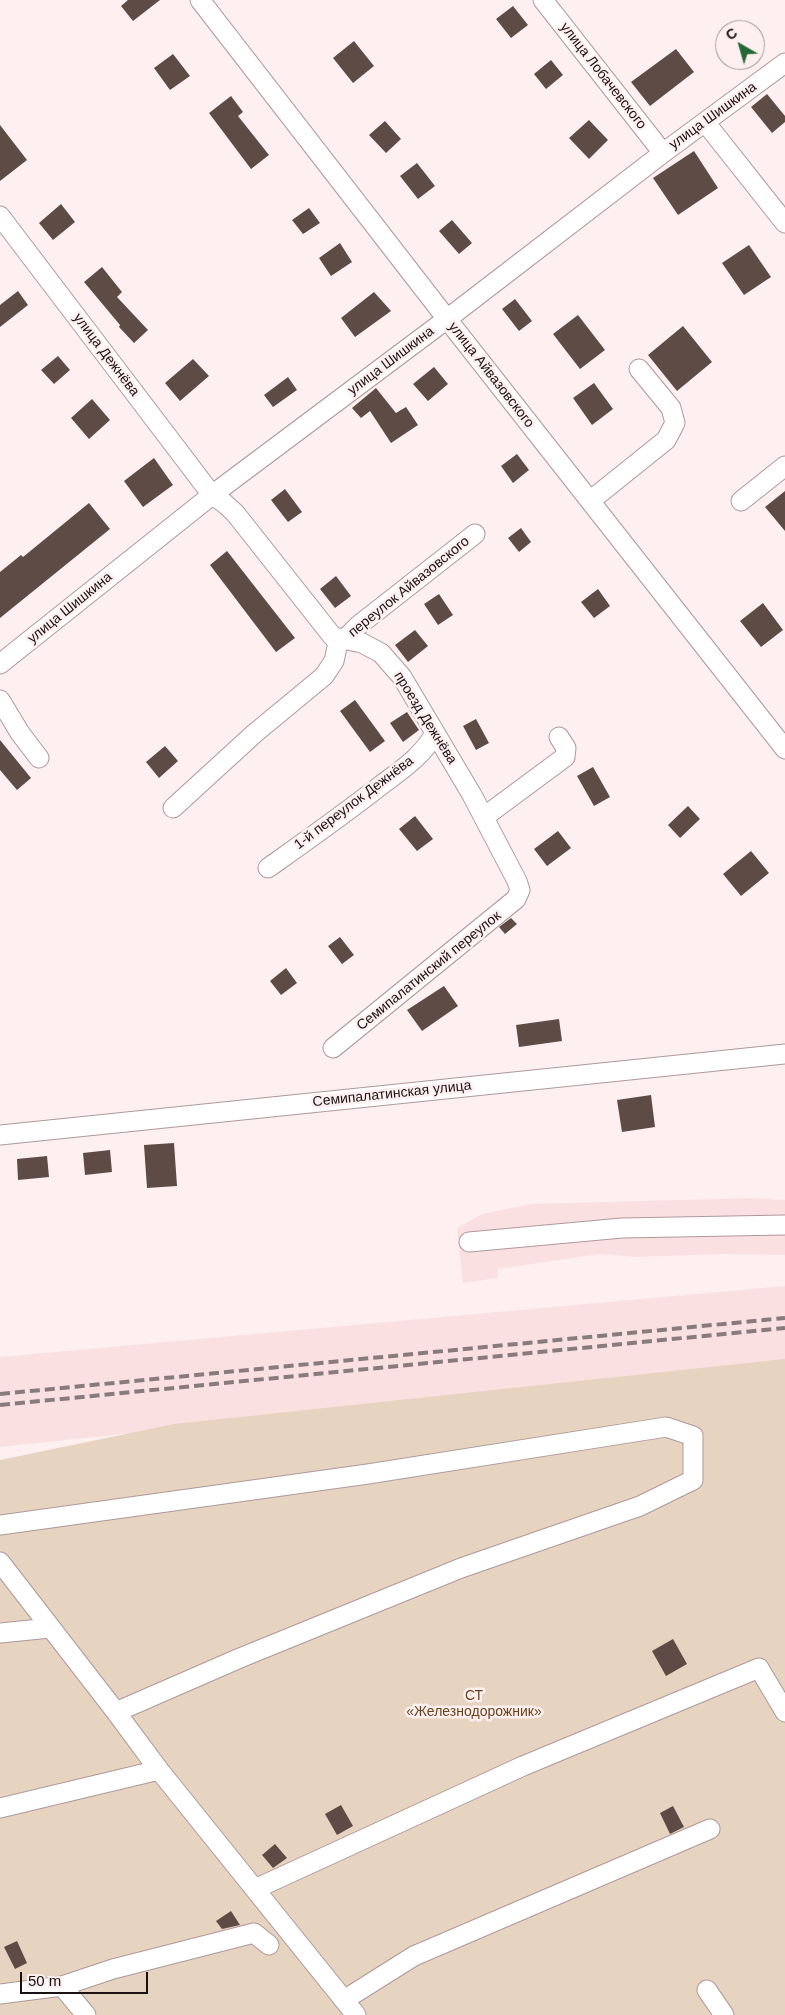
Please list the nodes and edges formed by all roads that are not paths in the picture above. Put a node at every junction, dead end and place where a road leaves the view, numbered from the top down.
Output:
1 (200, 0) edge
2 (543, 0) edge
3 (785, 63) edge
4 (705, 122) junction
5 (663, 153) junction
6 (0, 216) edge
7 (785, 223) edge
8 (447, 319) junction
9 (640, 369) dead end
10 (785, 466) edge
11 (212, 495) junction
12 (590, 501) junction
13 (741, 501) dead end
14 (475, 534) dead end
15 (341, 639) junction
16 (0, 664) edge
17 (0, 700) edge
18 (435, 734) junction
19 (558, 737) dead end
20 (783, 742) edge
21 (40, 758) dead end
22 (173, 808) dead end
23 (484, 817) junction
24 (268, 868) dead end
25 (520, 890) joint
26 (333, 1048) dead end
27 (785, 1054) edge
28 (0, 1135) edge
29 (785, 1225) edge
30 (469, 1242) dead end
31 (0, 1525) edge
32 (0, 1562) edge
33 (50, 1628) junction
34 (0, 1633) edge
35 (116, 1712) junction
36 (785, 1712) edge
37 (159, 1770) junction
38 (0, 1808) edge
39 (710, 1829) dead end
40 (255, 1889) junction
41 (268, 1945) dead end
42 (62, 1986) junction
43 (708, 1990) dead end
44 (0, 1994) edge
45 (344, 2000) junction
46 (86, 2015) edge
47 (356, 2015) edge
48 (724, 2015) edge

1 - 8 street, улица Айвазовского
2 - 5 street, улица Лобачевского
3 - 4 street, улица Шишкина
4 - 5 street, улица Шишкина
4 - 7 street
5 - 8 street, улица Шишкина
6 - 11 street, улица Дежнёва
8 - 11 street, улица Шишкина
8 - 12 street, улица Айвазовского
9 - 12 street
10 - 13 street
11 - 15 street, проезд Дежнёва
11 - 16 street, улица Шишкина
12 - 20 street, улица Айвазовского
14 - 15 street, переулок Айвазовского
15 - 18 street, проезд Дежнёва
15 - 22 street
17 - 21 street
18 - 23 street, проезд Дежнёва
18 - 24 street, 1-й переулок Дежнёва
19 - 23 street
23 - 25 street, проезд Дежнёва
25 - 26 street, Семипалатинский переулок
27 - 28 street, Семипалатинская улица
29 - 30 street
31 - 35 street
32 - 33 street
33 - 34 street
33 - 35 street
35 - 37 street
36 - 40 street
37 - 38 street
37 - 40 street
39 - 45 street
40 - 45 street
41 - 42 street
42 - 44 street
42 - 46 street
43 - 48 street
45 - 47 street

